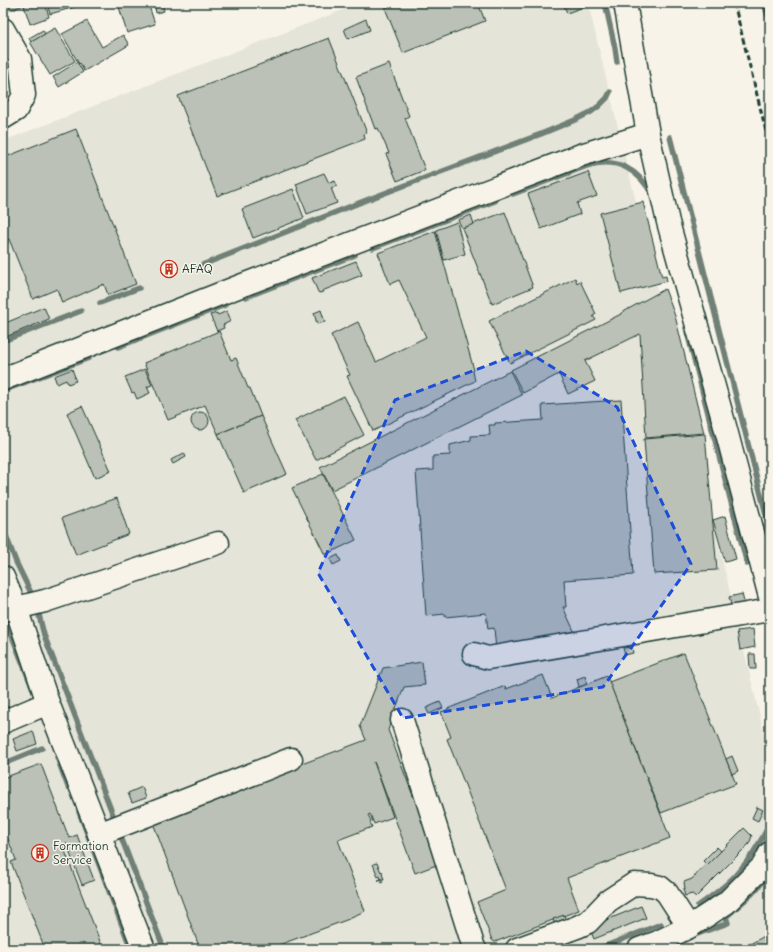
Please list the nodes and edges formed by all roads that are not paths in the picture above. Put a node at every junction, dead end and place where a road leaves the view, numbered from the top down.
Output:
1 (625, 3) edge
2 (3, 29) edge
3 (3, 118) edge
4 (648, 134) junction
5 (3, 379) edge
6 (218, 543) dead end
7 (3, 577) edge
8 (770, 597) edge
9 (30, 604) junction
10 (770, 610) edge
11 (474, 654) dead end
12 (48, 703) junction
13 (402, 720) dead end
14 (3, 722) edge
15 (290, 759) dead end
16 (99, 834) junction
17 (770, 853) edge
18 (689, 927) junction
19 (144, 949) edge
20 (475, 949) edge
21 (517, 949) edge
22 (639, 949) edge

1 - 4 street
2 - 3 street
4 - 5 street
4 - 8 street
6 - 9 street
7 - 9 street
9 - 12 street
10 - 11 street
12 - 14 street
12 - 16 street
13 - 20 street
15 - 16 street
16 - 19 street
17 - 18 street
18 - 21 street
18 - 22 street

